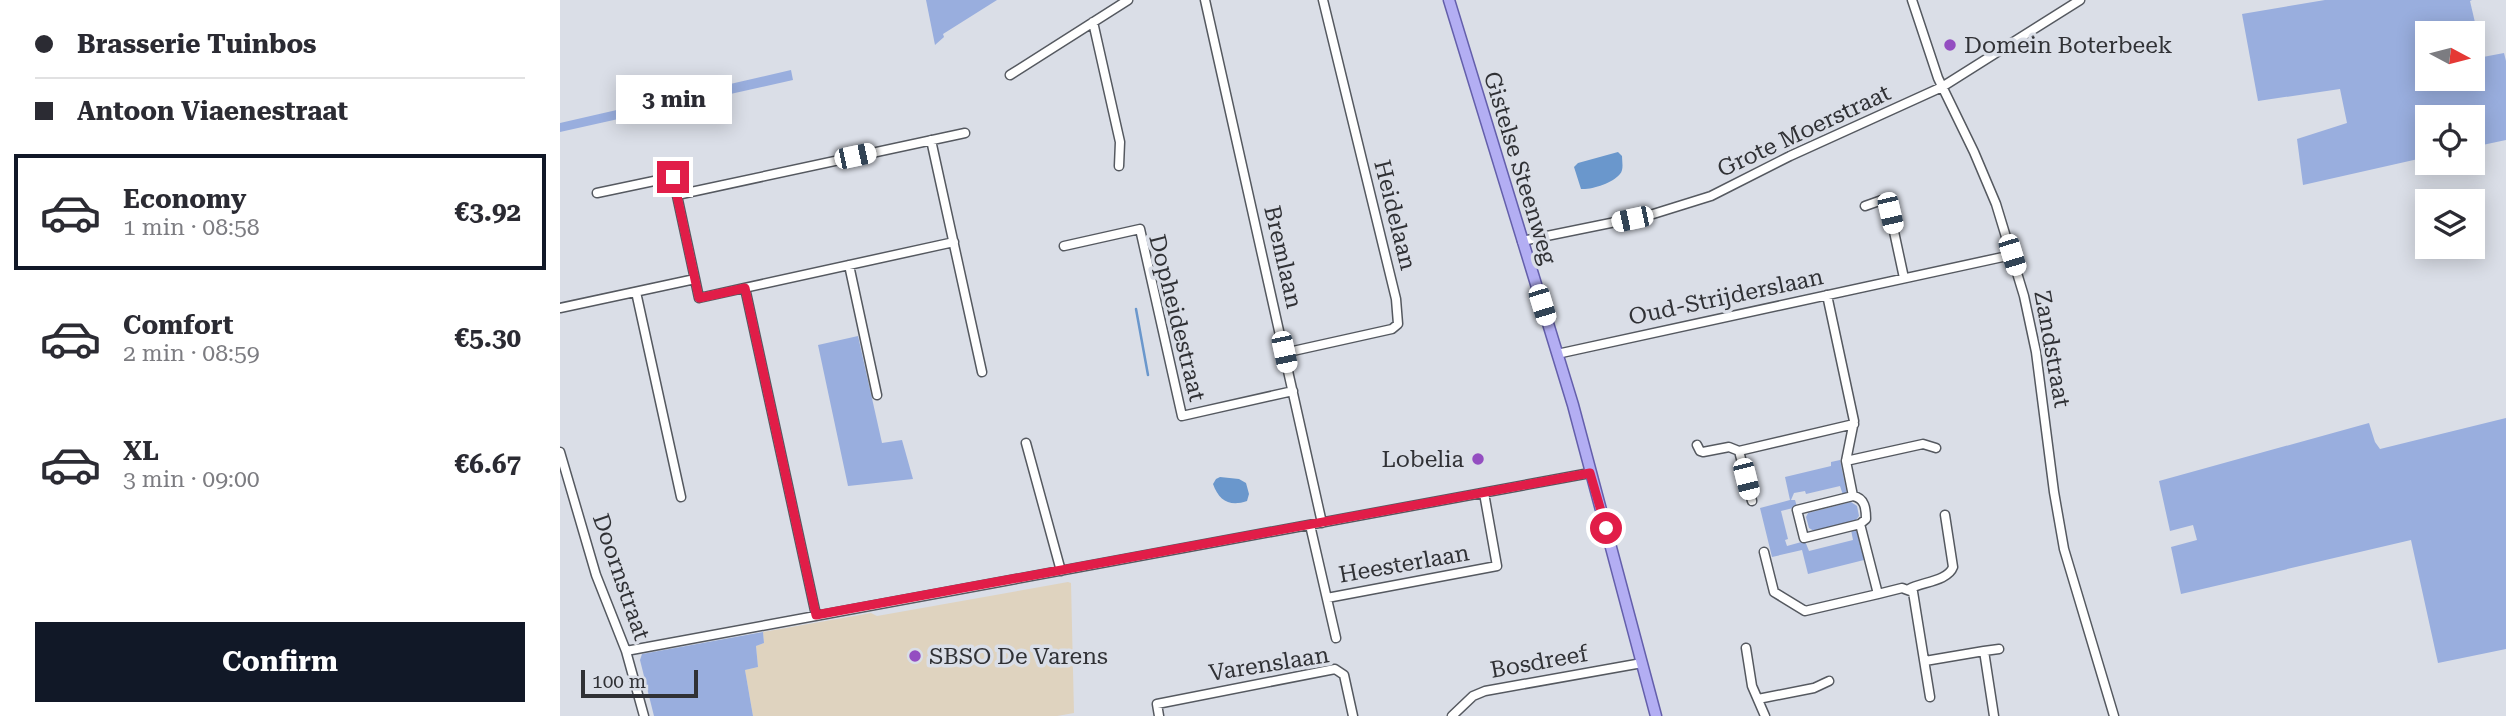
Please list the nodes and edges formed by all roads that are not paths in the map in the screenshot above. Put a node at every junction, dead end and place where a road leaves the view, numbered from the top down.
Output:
1 (1128, 0) edge
2 (1205, 0) edge
3 (1323, 0) edge
4 (1449, 0) edge
5 (1912, 0) edge
6 (2080, 0) edge
7 (1093, 22) junction
8 (1010, 75) dead end
9 (1942, 87) junction
10 (965, 133) dead end
11 (932, 140) junction
12 (1119, 166) dead end
13 (597, 193) dead end
14 (677, 195) junction
15 (1865, 206) dead end
16 (1522, 241) junction
17 (954, 242) junction
18 (1064, 246) dead end
19 (2012, 255) junction
20 (849, 265) junction
21 (1904, 278) junction
22 (695, 279) junction
23 (745, 288) junction
24 (636, 292) junction
25 (1827, 295) junction
26 (560, 308) edge
27 (1284, 352) junction
28 (1557, 354) junction
29 (982, 372) dead end
30 (1293, 391) junction
31 (877, 395) dead end
32 (1854, 424) junction
33 (1026, 443) dead end
34 (1697, 445) dead end
35 (1936, 447) dead end
36 (1740, 451) junction
37 (560, 452) edge
38 (1846, 461) junction
39 (1590, 473) junction
40 (1483, 493) junction
41 (1853, 496) junction
42 (681, 497) dead end
43 (1752, 501) dead end
44 (1945, 515) dead end
45 (1322, 523) junction
46 (1860, 524) junction
47 (1310, 525) junction
48 (1765, 552) dead end
49 (1060, 571) junction
50 (1909, 589) junction
51 (1878, 594) junction
52 (1327, 598) junction
53 (816, 615) junction
54 (1336, 638) dead end
55 (1746, 648) dead end
56 (1999, 649) dead end
57 (626, 651) junction
58 (1984, 651) junction
59 (1925, 660) junction
60 (1642, 663) junction
61 (1829, 681) dead end
62 (1930, 697) dead end
63 (1758, 699) junction
64 (1658, 715) edge
65 (644, 716) edge
66 (1159, 716) edge
67 (1353, 716) edge
68 (1452, 716) edge
69 (1765, 716) edge
70 (1994, 716) edge
71 (2114, 716) edge

1 - 7 street
2 - 27 street, Bremlaan
3 - 27 street, Heidelaan
4 - 16 main road, Gistelse Steenweg
5 - 9 street, Zandstraat
6 - 9 street, Grote Moerstraat
7 - 8 street
7 - 12 street
9 - 16 street, Grote Moerstraat
9 - 19 street, Zandstraat
10 - 11 street
11 - 14 street
11 - 17 street
13 - 14 street
14 - 22 street
15 - 21 street
16 - 28 main road, Gistelse Steenweg
17 - 20 street
17 - 29 street
18 - 30 street, Dopheidestraat
19 - 21 street, Oud-Strijderslaan
19 - 71 street, Zandstraat
20 - 23 street
20 - 31 street
21 - 25 street, Oud-Strijderslaan
22 - 23 street
22 - 24 street
23 - 53 street
24 - 26 street
24 - 42 street
25 - 28 street, Oud-Strijderslaan
25 - 32 street
27 - 30 street, Bremlaan
28 - 39 main road, Gistelse Steenweg
30 - 45 street, Bremlaan
32 - 36 street
32 - 38 street
33 - 49 street
34 - 36 street
35 - 38 street
36 - 43 street
37 - 57 street, Doornstraat
38 - 41 street
39 - 40 street
39 - 60 main road, Gistelse Steenweg
40 - 45 street
40 - 52 street, Heesterlaan
41 - 46 street
41 - 46 street
44 - 50 street
45 - 47 street
46 - 51 street
47 - 49 street
47 - 52 street, Heesterlaan
48 - 51 street
49 - 53 street
50 - 51 street
50 - 59 street
52 - 54 street, Heesterlaan
53 - 57 street
55 - 63 street
56 - 58 street
57 - 65 street, Doornstraat
58 - 59 street
58 - 70 street
59 - 62 street
60 - 64 main road, Gistelse Steenweg
60 - 68 street, Bosdreef
61 - 63 street
63 - 69 street
66 - 67 street, Varenslaan

